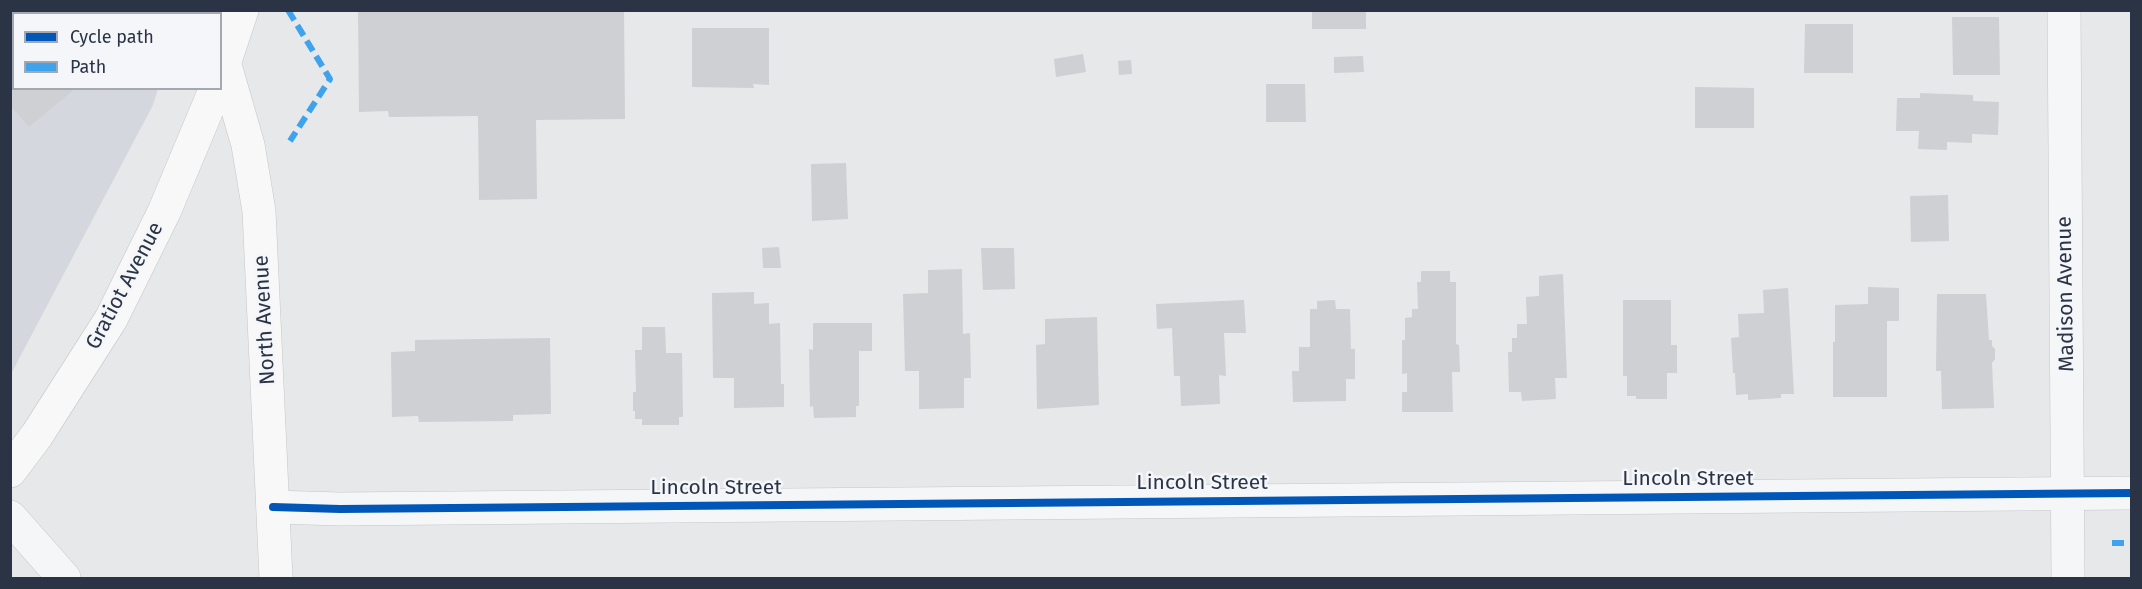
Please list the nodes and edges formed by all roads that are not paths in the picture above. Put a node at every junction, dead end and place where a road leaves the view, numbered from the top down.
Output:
1 (242, 10) edge
2 (2064, 10) edge
3 (222, 64) edge
4 (222, 74) edge
5 (212, 90) edge
6 (10, 471) edge
7 (2132, 493) edge
8 (2068, 494) junction
9 (273, 507) junction
10 (10, 517) edge
11 (64, 579) edge
12 (276, 579) edge
13 (2068, 579) edge

1 - 3 main road, Gratiot Avenue
2 - 8 street, Madison Avenue
4 - 9 main road, North Avenue
5 - 6 main road, Gratiot Avenue
7 - 8 street, Lincoln Street
8 - 9 street, Lincoln Street
8 - 13 street, Madison Avenue
9 - 12 main road, North Avenue
10 - 11 street

